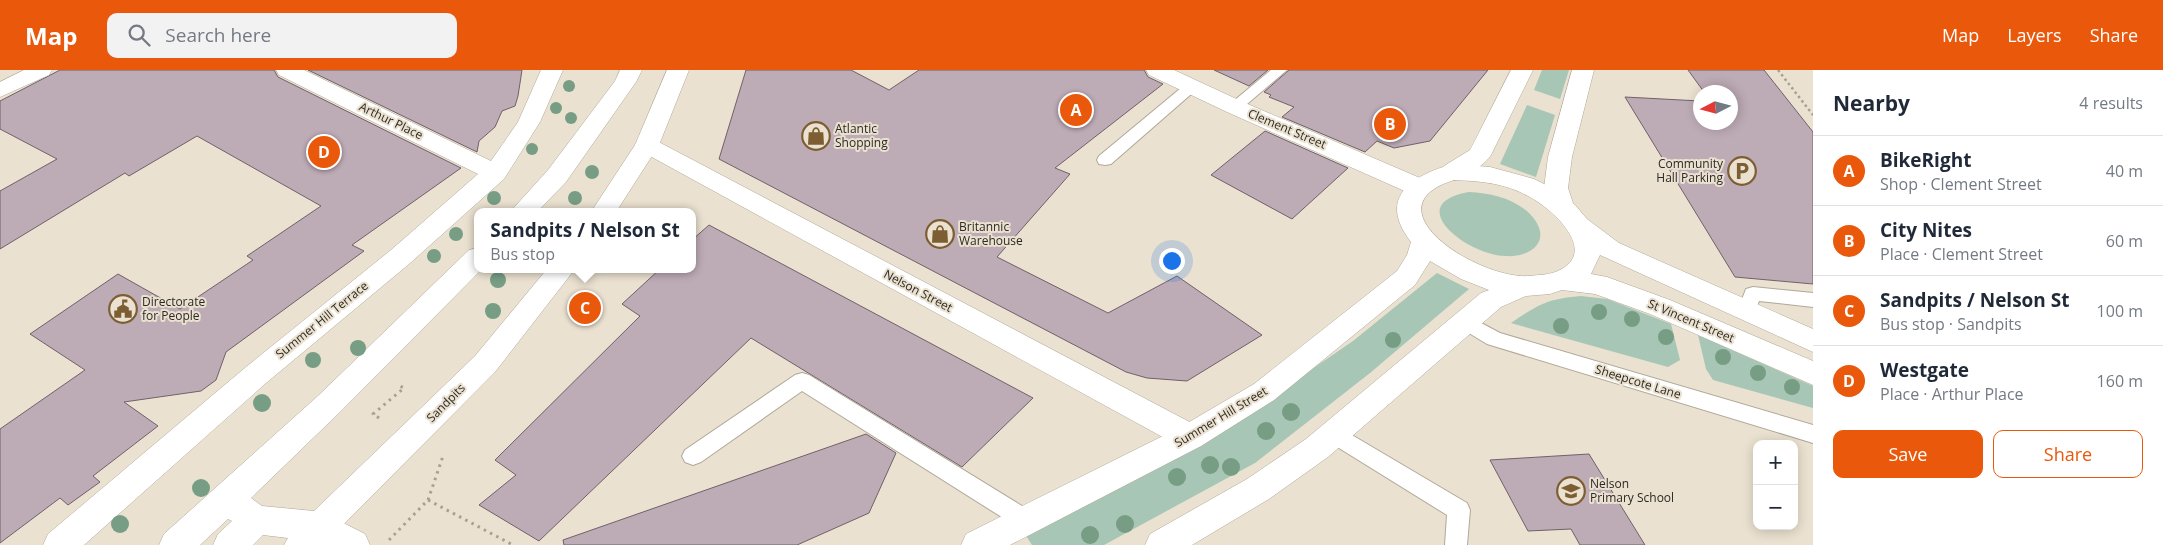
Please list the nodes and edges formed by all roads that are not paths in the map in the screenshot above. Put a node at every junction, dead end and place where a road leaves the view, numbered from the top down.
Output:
1 (287, 70) edge
2 (552, 70) edge
3 (631, 70) edge
4 (678, 70) edge
5 (1158, 70) edge
6 (1280, 70) edge
7 (1522, 70) edge
8 (1583, 70) edge
9 (32, 72) edge
10 (1192, 86) junction
11 (0, 90) edge
12 (1235, 107) junction
13 (647, 145) junction
14 (1105, 160) dead end
15 (1454, 172) junction
16 (495, 173) junction
17 (1418, 187) junction
18 (526, 208) edge
19 (606, 208) edge
20 (1570, 215) junction
21 (1424, 240) junction
22 (474, 261) edge
23 (559, 273) edge
24 (1564, 281) junction
25 (1523, 286) junction
26 (1813, 300) edge
27 (1746, 312) junction
28 (1466, 322) junction
29 (1813, 341) edge
30 (1813, 374) edge
31 (1334, 434) junction
32 (1813, 434) edge
33 (1190, 437) junction
34 (693, 456) dead end
35 (228, 500) junction
36 (1027, 521) junction
37 (256, 533) edge
38 (311, 536) edge
39 (60, 545) edge
40 (176, 545) edge
41 (230, 545) edge
42 (353, 545) edge
43 (978, 545) edge
44 (1162, 545) edge
45 (1456, 545) edge

1 - 16 street, Arthur Place
2 - 16 street, Summer Hill Terrace
3 - 18 street
4 - 13 street
5 - 10 street, Clement Street
6 - 12 lane
7 - 15 street
8 - 20 street
9 - 11 street
10 - 12 street, Clement Street
10 - 14 lane
12 - 17 street, Clement Street
13 - 19 street
13 - 33 street, Nelson Street
15 - 17 street
15 - 20 street
16 - 39 street, Summer Hill Terrace
17 - 21 street
20 - 24 street
20 - 27 street
21 - 25 street
21 - 33 street, Summer Hill Street
22 - 35 street
23 - 38 street, Sandpits
24 - 25 street
24 - 30 street, St Vincent Street
25 - 28 street
26 - 27 lane
27 - 29 street
28 - 31 street
28 - 32 lane, Sheepcote Lane
31 - 44 street
31 - 45 lane
33 - 36 street, Summer Hill Street
34 - 36 lane
35 - 37 street
35 - 40 street
36 - 43 street, Summer Hill Street
37 - 38 street
37 - 41 street
38 - 42 street

